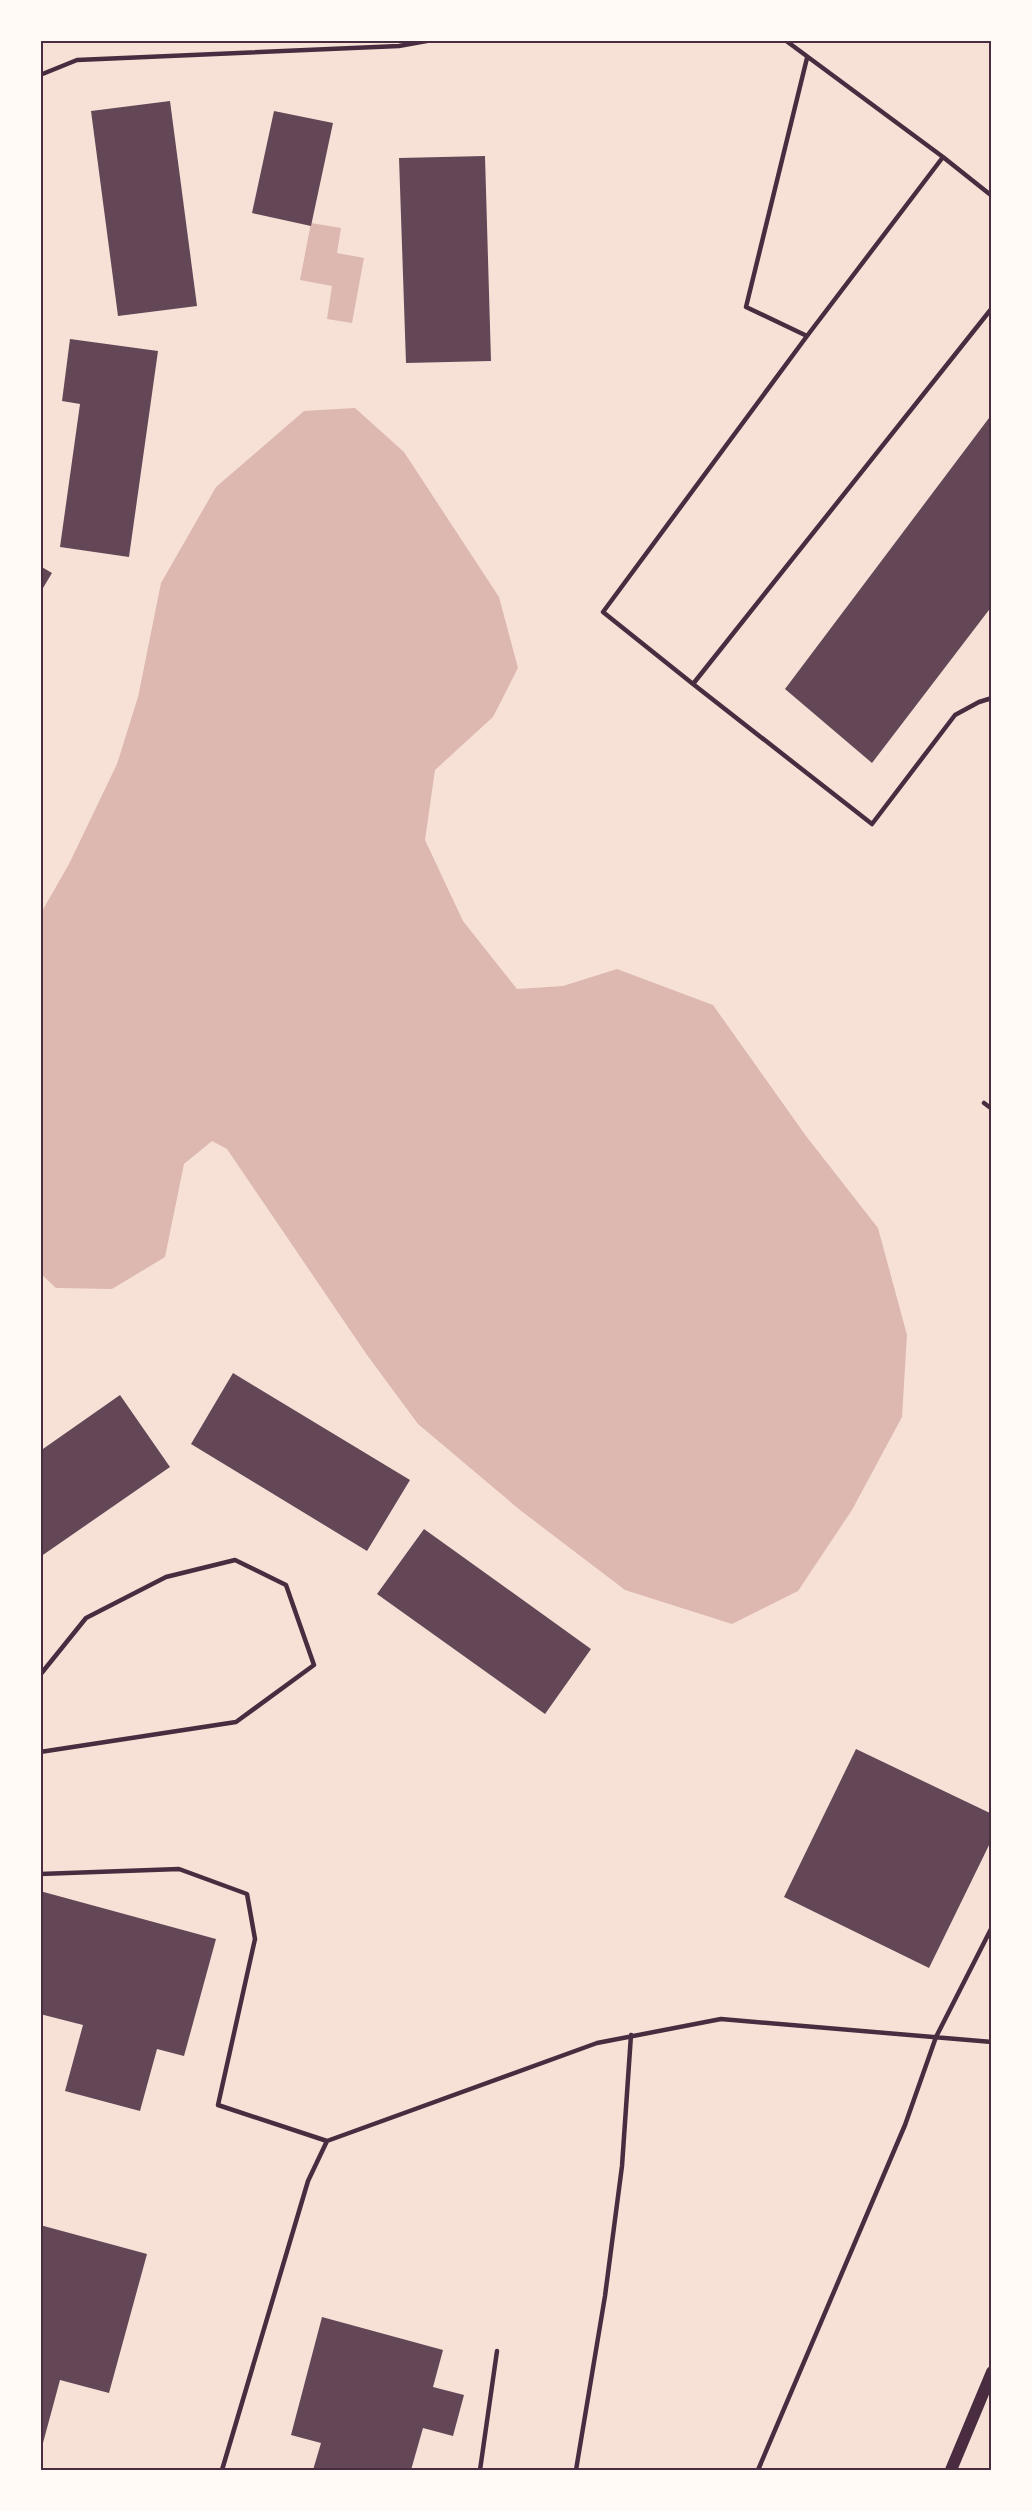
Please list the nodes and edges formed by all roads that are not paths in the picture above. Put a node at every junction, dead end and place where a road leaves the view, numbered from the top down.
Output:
1 (432, 40) edge
2 (785, 40) edge
3 (413, 42) edge
4 (807, 58) junction
5 (40, 75) edge
6 (943, 157) junction
7 (992, 196) edge
8 (992, 308) edge
9 (807, 336) junction
10 (693, 684) junction
11 (992, 698) edge
12 (984, 1103) dead end
13 (992, 1109) edge
14 (40, 1675) edge
15 (40, 1752) edge
16 (40, 1874) edge
17 (992, 1927) edge
18 (631, 2035) junction
19 (936, 2037) junction
20 (992, 2042) edge
21 (327, 2141) junction
22 (497, 2351) dead end
23 (992, 2372) edge
24 (222, 2470) edge
25 (480, 2470) edge
26 (576, 2470) edge
27 (758, 2470) edge
28 (951, 2470) edge

1 - 3 lane
2 - 4 lane
3 - 5 lane
4 - 6 lane
4 - 9 lane
6 - 7 lane
6 - 9 lane
8 - 10 lane
9 - 10 lane
10 - 11 lane
12 - 13 lane
14 - 15 lane
16 - 21 lane
17 - 19 lane
18 - 19 lane
18 - 21 lane
18 - 26 lane
19 - 20 lane
19 - 27 lane
21 - 24 lane
22 - 25 lane
23 - 28 main road

